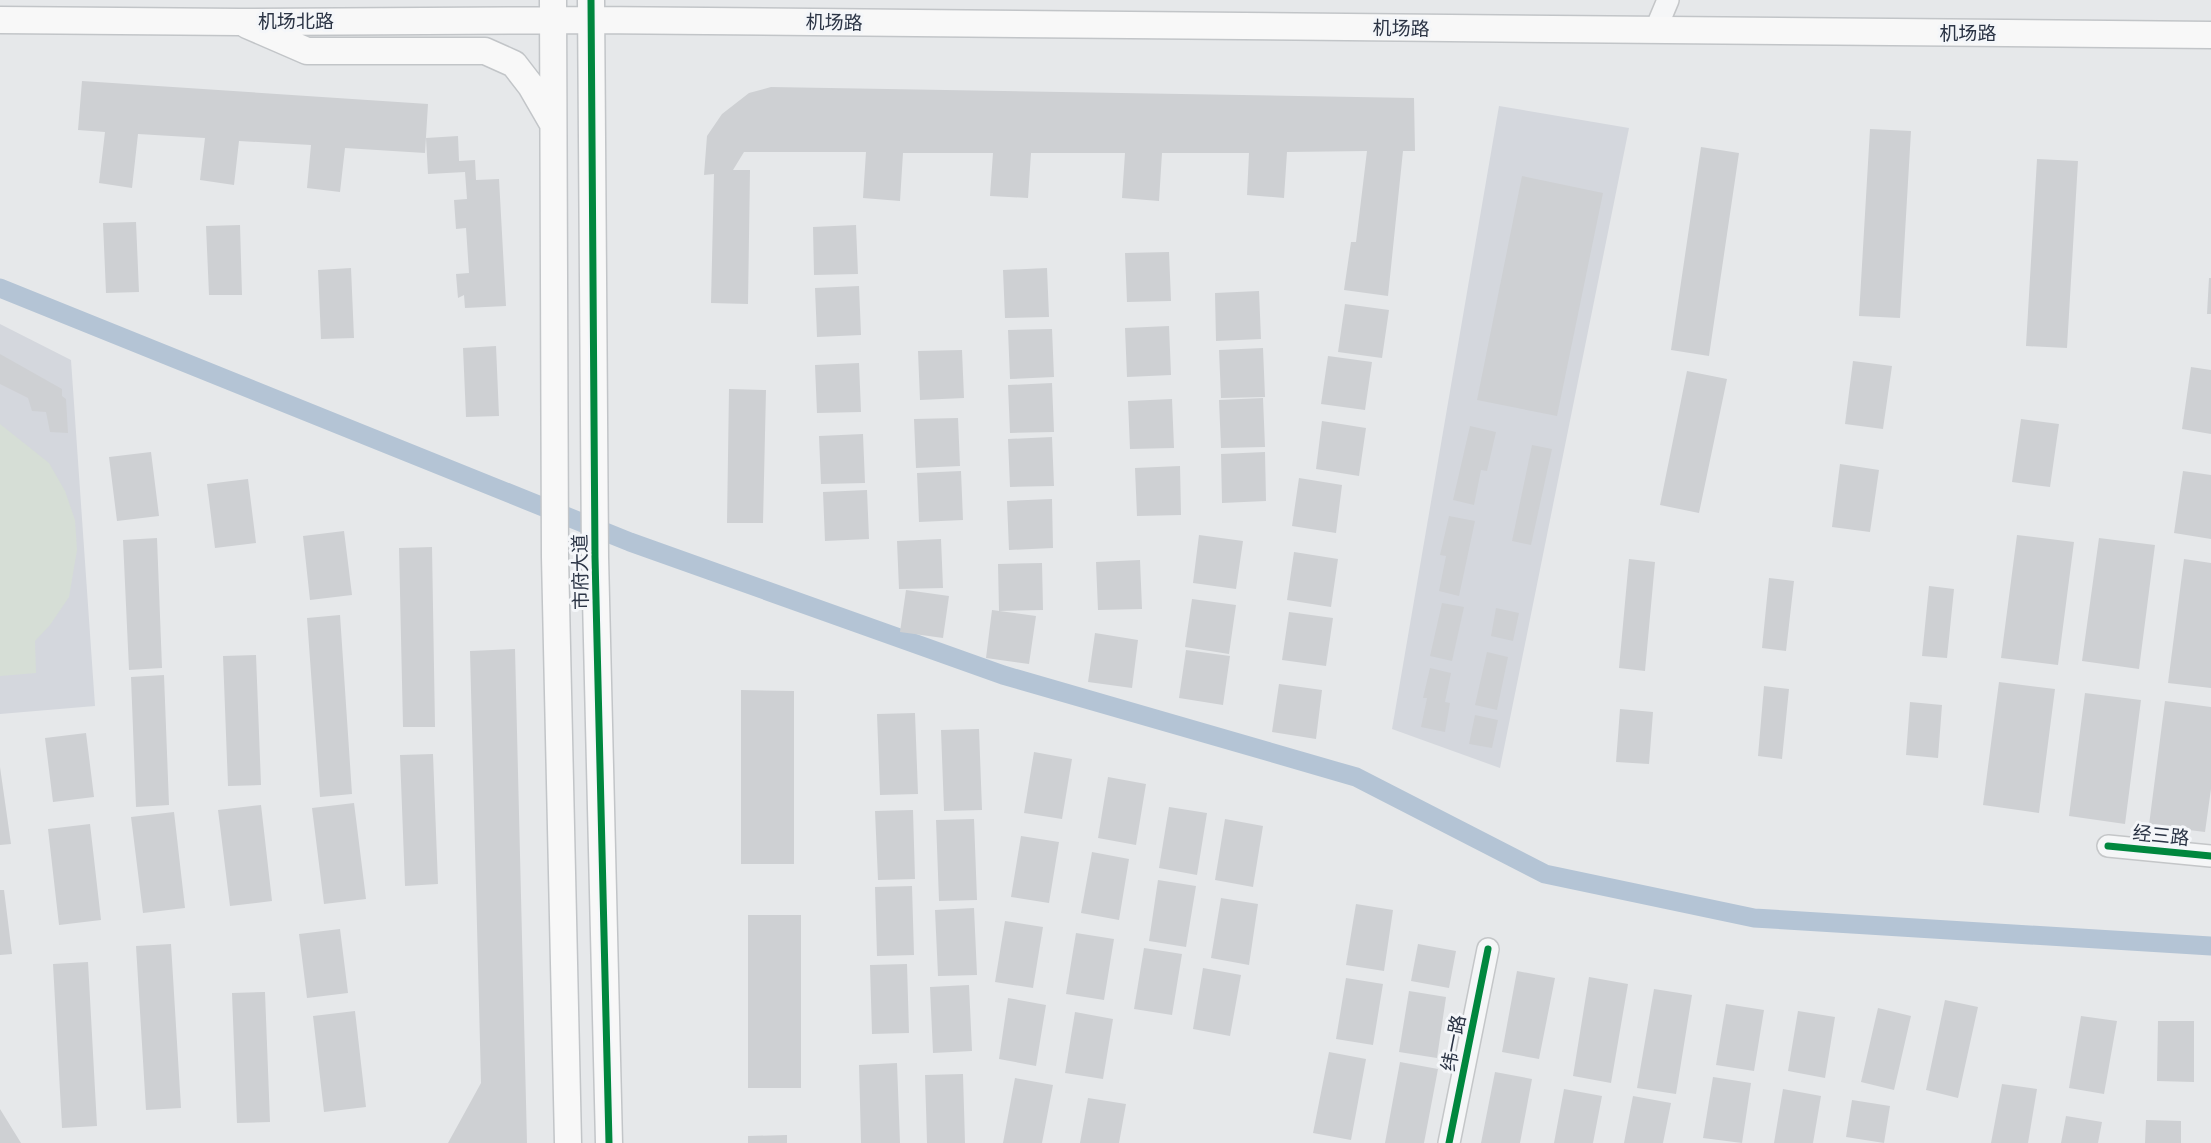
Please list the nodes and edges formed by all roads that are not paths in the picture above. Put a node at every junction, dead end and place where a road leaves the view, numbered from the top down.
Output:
1 (1668, 0) edge
2 (553, 10) edge
3 (591, 10) edge
4 (0, 19) edge
5 (239, 22) junction
6 (1655, 31) junction
7 (2211, 35) edge
8 (553, 125) junction
9 (2108, 846) dead end
10 (2211, 856) edge
11 (1488, 949) dead end
12 (568, 1143) edge
13 (609, 1143) edge
14 (1450, 1143) edge

1 - 6 street
2 - 3 main road, 机场北路
2 - 5 main road, 机场北路
2 - 8 main road, 市府大道
3 - 6 main road, 机场路
3 - 13 main road, 市府大道
4 - 5 main road, 机场北路
5 - 8 main road
6 - 7 main road, 机场路
8 - 12 main road, 市府大道
9 - 10 street, 经三路
11 - 14 street, 纬一路

